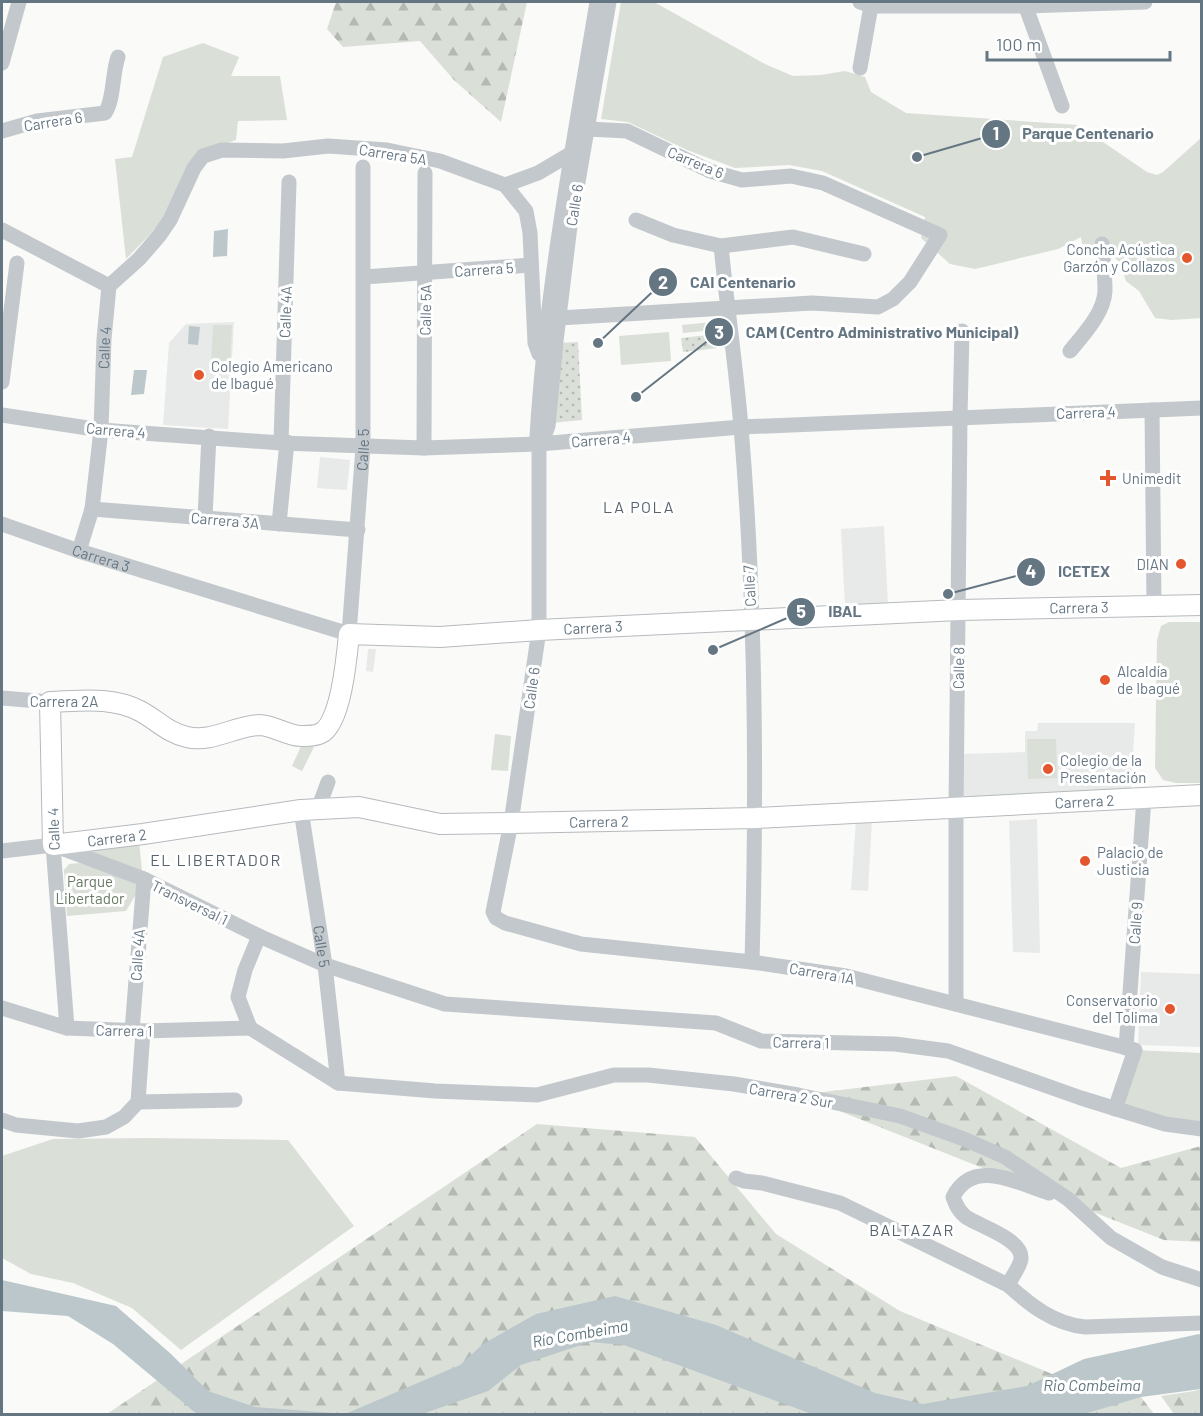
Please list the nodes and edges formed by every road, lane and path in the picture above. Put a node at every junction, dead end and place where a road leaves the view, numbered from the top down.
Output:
1 (20, 2) edge
2 (597, 2) edge
3 (609, 2) edge
4 (1145, 2) edge
5 (867, 3) edge
6 (1025, 4) edge
7 (117, 57) dead end
8 (2, 63) edge
9 (860, 68) dead end
10 (1062, 106) dead end
11 (588, 129) junction
12 (2, 130) edge
13 (572, 153) junction
14 (363, 167) dead end
15 (425, 172) dead end
16 (288, 182) dead end
17 (505, 185) junction
18 (636, 220) dead end
19 (2, 230) edge
20 (1102, 244) dead end
21 (721, 246) junction
22 (864, 254) dead end
23 (17, 263) dead end
24 (531, 265) junction
25 (425, 273) junction
26 (364, 277) junction
27 (109, 286) junction
28 (729, 309) junction
29 (559, 318) junction
30 (962, 331) dead end
31 (1070, 351) dead end
32 (542, 360) junction
33 (2, 382) edge
34 (1202, 408) edge
35 (1152, 410) junction
36 (2, 415) edge
37 (960, 417) junction
38 (741, 427) junction
39 (101, 430) junction
40 (209, 436) junction
41 (284, 443) junction
42 (539, 444) junction
43 (363, 447) junction
44 (424, 448) junction
45 (92, 509) junction
46 (205, 517) junction
47 (2, 524) edge
48 (279, 524) junction
49 (358, 530) junction
50 (80, 551) junction
51 (1202, 605) edge
52 (1154, 606) junction
53 (959, 610) junction
54 (751, 619) junction
55 (539, 630) junction
56 (349, 634) junction
57 (2, 698) edge
58 (50, 702) junction
59 (327, 728) joint
60 (328, 782) dead end
61 (1202, 795) edge
62 (1144, 798) junction
63 (956, 809) junction
64 (310, 810) junction
65 (756, 818) junction
66 (511, 823) junction
67 (53, 844) junction
68 (2, 851) edge
69 (144, 879) junction
70 (505, 923) joint
71 (259, 936) junction
72 (752, 962) junction
73 (325, 965) junction
74 (956, 1004) junction
75 (2, 1008) edge
76 (67, 1028) junction
77 (250, 1028) junction
78 (138, 1031) junction
79 (1131, 1049) junction
80 (338, 1083) junction
81 (235, 1100) dead end
82 (138, 1101) junction
83 (1115, 1108) junction
84 (2, 1120) edge
85 (1202, 1129) edge
86 (736, 1178) dead end
87 (1068, 1199) junction
88 (1202, 1280) edge
89 (1008, 1285) junction
90 (1202, 1323) edge

1 - 8 street
2 - 13 street, Calle 6
3 - 11 street, Calle 6
4 - 6 street
5 - 6 street
5 - 9 street
6 - 10 street
7 - 12 street, Carrera 6
11 - 13 street
11 - 28 street, Carrera 6
11 - 29 street, Calle 6
13 - 17 street
13 - 32 street, Calle 6
14 - 26 street, Calle 5
15 - 25 street, Calle 5A
16 - 41 street, Calle 4A
17 - 24 street, Calle 6
17 - 27 street, Carrera 5A
18 - 21 street
19 - 27 street
20 - 31 street
21 - 22 street
21 - 28 street, Calle 7
23 - 33 street
24 - 25 street, Carrera 5
24 - 32 street, Calle 6
25 - 26 street, Carrera 5
25 - 44 street, Calle 5A
26 - 43 street, Calle 5
27 - 39 street, Calle 4
28 - 29 street
28 - 38 street, Calle 7
29 - 42 street, Calle 6
30 - 37 street, Calle 8
32 - 42 street, Calle 6
34 - 35 street, Carrera 4
35 - 37 street, Carrera 4
35 - 52 street
36 - 39 street, Carrera 4
37 - 38 street, Carrera 4
37 - 53 street, Calle 8
38 - 42 street, Carrera 4
38 - 54 street, Calle 7
39 - 40 street, Carrera 4
39 - 45 street, Calle 4
40 - 41 street, Carrera 4
40 - 46 street
41 - 43 street, Carrera 4
41 - 48 street, Calle 4A
42 - 44 street, Carrera 4
42 - 55 street, Calle 6
43 - 44 street, Carrera 4
43 - 49 street, Calle 5
45 - 46 street, Carrera 3A
45 - 50 street, Calle 4
46 - 48 street, Carrera 3A
47 - 50 street, Carrera 3
48 - 49 street, Carrera 3A
49 - 56 street, Calle 5
50 - 56 street, Carrera 3
51 - 52 main road, Carrera 3
52 - 53 main road, Carrera 3
53 - 54 main road, Carrera 3
53 - 63 street, Calle 8
54 - 55 main road, Carrera 3
54 - 65 street, Calle 7
55 - 56 main road, Carrera 3
55 - 66 street, Calle 6
56 - 59 main road, Calle 5
57 - 58 street, Carrera 2A
58 - 59 main road, Carrera 2A
58 - 67 main road, Calle 4
60 - 64 street, Calle 5
61 - 62 main road, Carrera 2
62 - 63 main road, Carrera 2
62 - 79 street, Calle 9
63 - 65 main road, Carrera 2
63 - 74 street, Calle 8
64 - 66 main road, Carrera 2
64 - 67 main road, Carrera 2
64 - 73 street, Calle 5
65 - 66 main road, Carrera 2
65 - 72 street, Calle 7
66 - 70 street, Calle 6
67 - 68 street, Carrera 2
67 - 69 street, Transversal 1
67 - 76 street, Calle 4
69 - 71 street, Transversal 1
69 - 78 street, Calle 4A
70 - 72 street, Carrera 1A
71 - 73 street, Transversal 1
71 - 77 street
72 - 74 street, Carrera 1A
73 - 80 street, Calle 5
73 - 83 street, Carrera 1
74 - 79 street, Carrera 1A
75 - 76 street, Carrera 1
76 - 78 street, Carrera 1
77 - 78 street, Carrera 1
77 - 80 street
78 - 82 street, Calle 4A
79 - 83 street, Calle 9
80 - 87 street, Carrera 2 Sur
81 - 82 street
82 - 84 street
83 - 85 street, Carrera 1
86 - 89 street
87 - 88 street, Carrera 2 Sur
87 - 89 street
89 - 90 street

